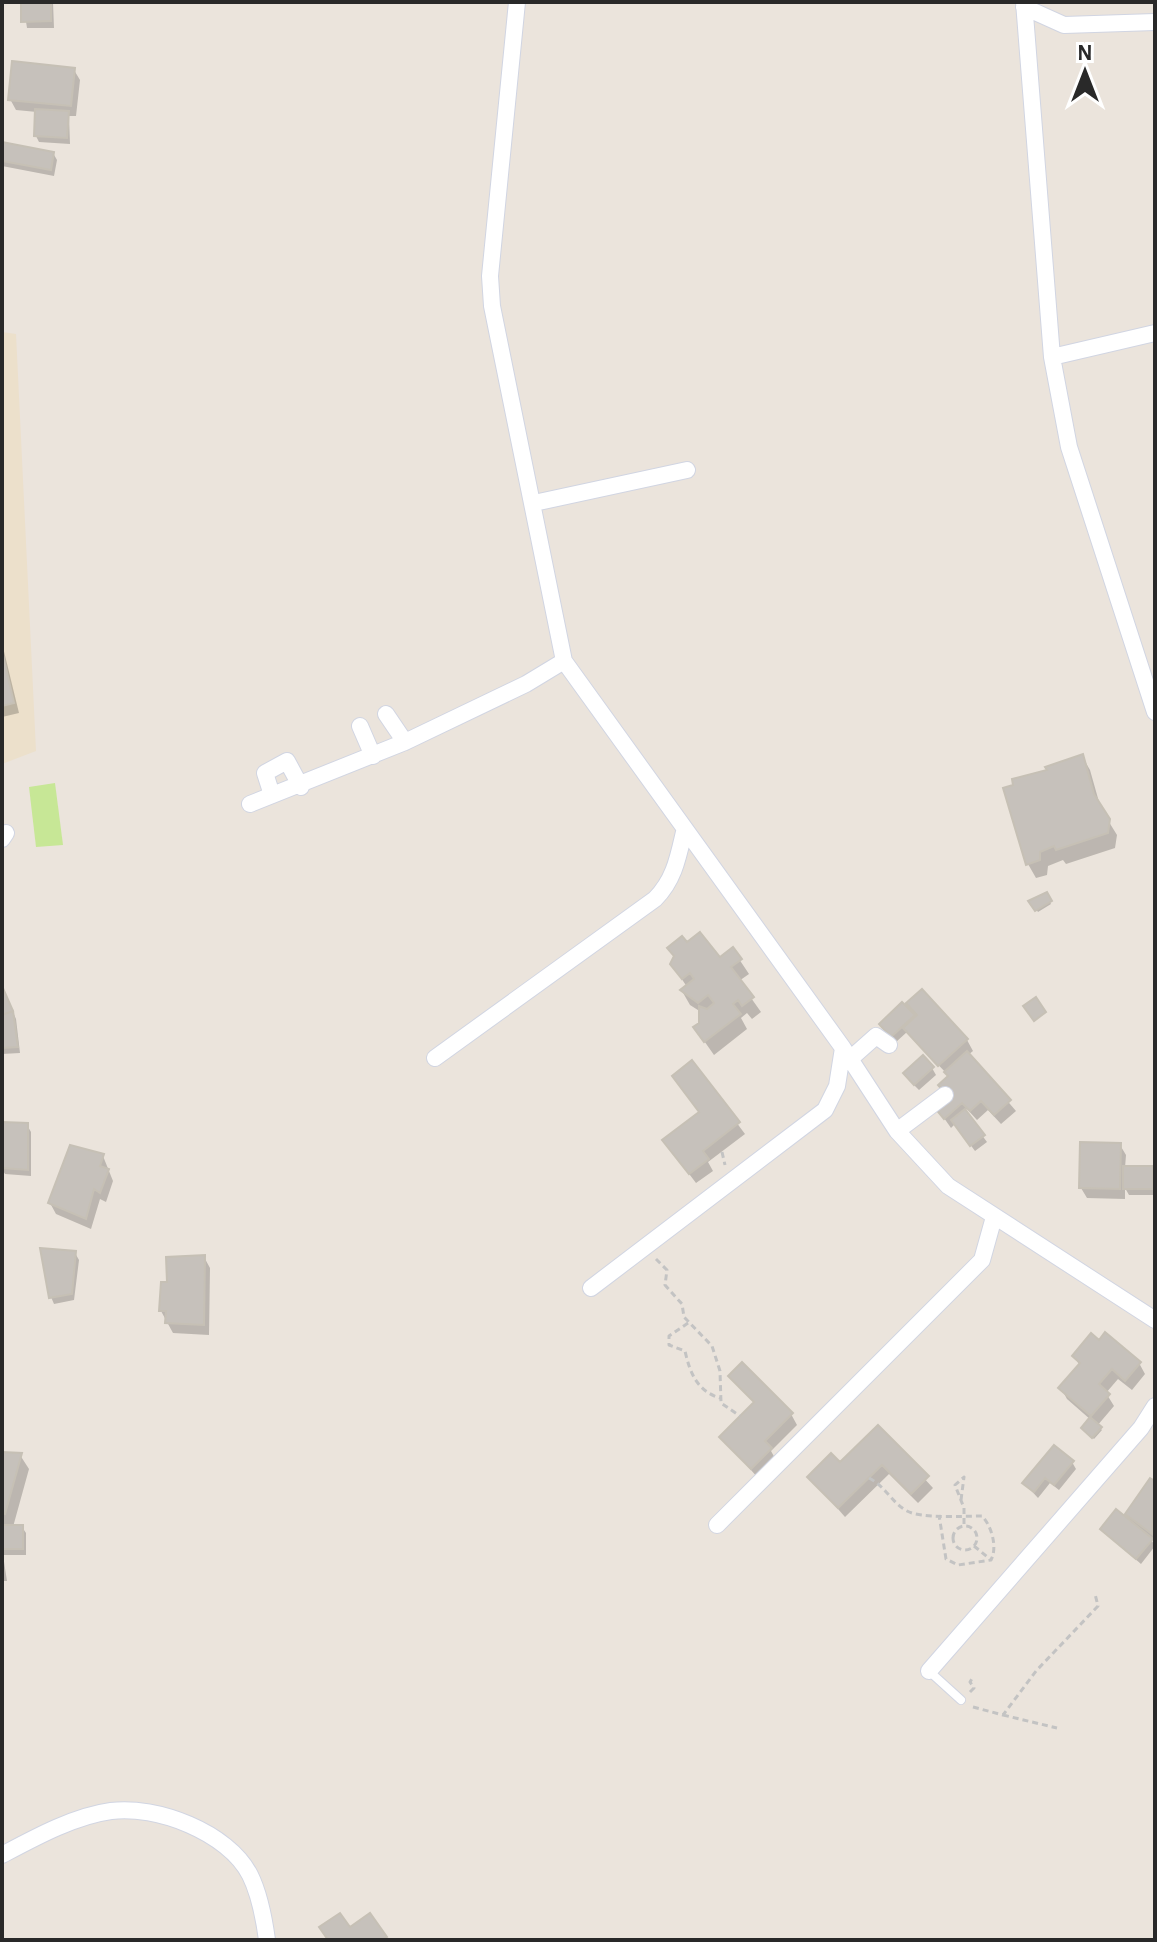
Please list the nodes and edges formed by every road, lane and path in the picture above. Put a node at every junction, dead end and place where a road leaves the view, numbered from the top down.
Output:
1 (517, 2) edge
2 (1024, 4) edge
3 (1155, 22) edge
4 (1155, 333) edge
5 (1052, 357) junction
6 (593, 470) dead end
7 (687, 470) dead end
8 (599, 487) junction
9 (534, 503) junction
10 (564, 661) junction
11 (1155, 712) edge
12 (386, 714) dead end
13 (360, 726) dead end
14 (405, 742) junction
15 (373, 756) junction
16 (301, 787) junction
17 (272, 795) junction
18 (250, 804) dead end
19 (684, 832) junction
20 (889, 1045) dead end
21 (846, 1054) junction
22 (435, 1058) dead end
23 (945, 1095) dead end
24 (897, 1131) junction
25 (994, 1217) junction
26 (644, 1247) junction
27 (591, 1288) dead end
28 (1155, 1320) edge
29 (689, 1322) junction
30 (720, 1398) junction
31 (1155, 1406) edge
32 (740, 1416) dead end
33 (869, 1478) dead end
34 (961, 1500) junction
35 (939, 1515) junction
36 (963, 1516) junction
37 (717, 1525) dead end
38 (964, 1526) junction
39 (940, 1537) junction
40 (953, 1538) junction
41 (974, 1546) junction
42 (991, 1560) junction
43 (1095, 1594) dead end
44 (929, 1671) joint
45 (961, 1700) joint
46 (1003, 1715) junction
47 (1057, 1728) dead end
48 (2, 1855) edge
49 (267, 1940) edge

1 - 9 street
2 - 3 street
2 - 5 street
4 - 5 street
5 - 11 street
6 - 8 street
7 - 8 street
8 - 9 street
9 - 10 street
10 - 14 street
10 - 19 street
12 - 14 street
13 - 15 street
14 - 15 street
15 - 16 street
16 - 17 street
16 - 17 street
17 - 18 street
19 - 21 street
19 - 22 street
20 - 21 street
21 - 24 street
21 - 26 street
23 - 24 street
24 - 25 street
25 - 28 street
25 - 37 street
26 - 27 street
26 - 29 path
29 - 30 path
29 - 30 path
30 - 32 path
31 - 44 street
33 - 35 path
34 - 34 path
34 - 36 path
35 - 36 path
35 - 39 path
36 - 38 path
36 - 42 path
38 - 40 path
38 - 41 path
39 - 40 path
39 - 42 path
40 - 41 path
41 - 42 path
43 - 46 path
44 - 45 lane
45 - 46 path
46 - 47 path
48 - 49 street

